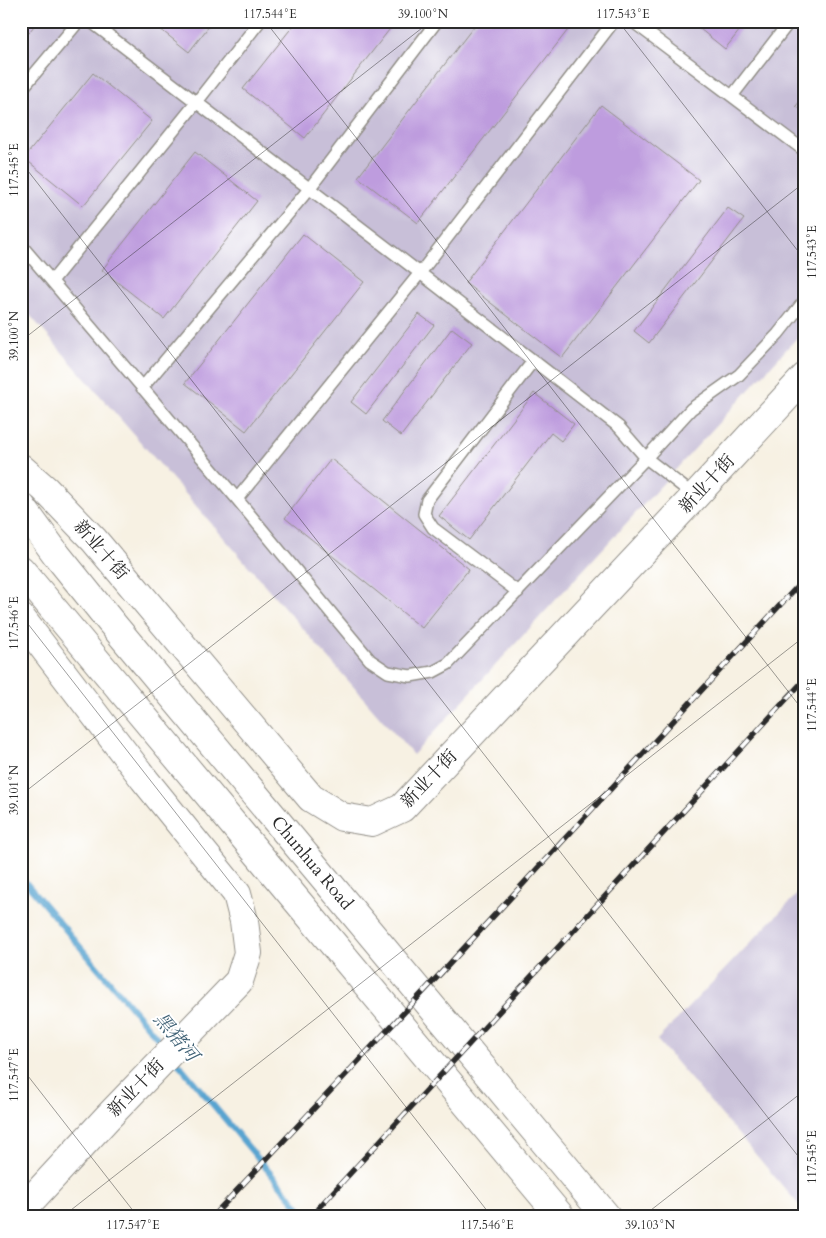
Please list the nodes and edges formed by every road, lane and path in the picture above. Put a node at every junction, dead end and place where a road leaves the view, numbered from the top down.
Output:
1 (79, 21) edge
2 (90, 21) edge
3 (260, 21) edge
4 (437, 21) edge
5 (614, 21) edge
6 (632, 21) edge
7 (790, 21) edge
8 (21, 90) edge
9 (732, 96) junction
10 (196, 103) junction
11 (805, 151) edge
12 (309, 189) junction
13 (21, 245) edge
14 (420, 273) junction
15 (52, 282) junction
16 (805, 300) edge
17 (533, 361) junction
18 (805, 377) edge
19 (142, 388) junction
20 (646, 458) junction
21 (21, 468) edge
22 (695, 496) junction
23 (237, 499) junction
24 (21, 506) edge
25 (21, 570) edge
26 (518, 592) junction
27 (21, 618) edge
28 (21, 1211) edge
29 (562, 1217) edge
30 (607, 1217) edge

1 - 8 lane
2 - 10 lane
3 - 10 lane
4 - 12 lane
5 - 14 lane
6 - 9 lane
7 - 9 lane
9 - 11 lane
10 - 12 lane
10 - 15 lane
12 - 14 lane
12 - 19 lane
13 - 15 lane
14 - 17 lane
14 - 23 lane
15 - 19 lane
16 - 20 lane
17 - 20 lane
17 - 26 lane
18 - 22 main road, 新业十街
19 - 23 lane
20 - 22 lane
20 - 26 lane
21 - 22 main road, 新业十街
23 - 26 lane
24 - 30 main road, Chunhua Road
25 - 29 main road, Chunhua Road
27 - 28 main road, 新业十街

